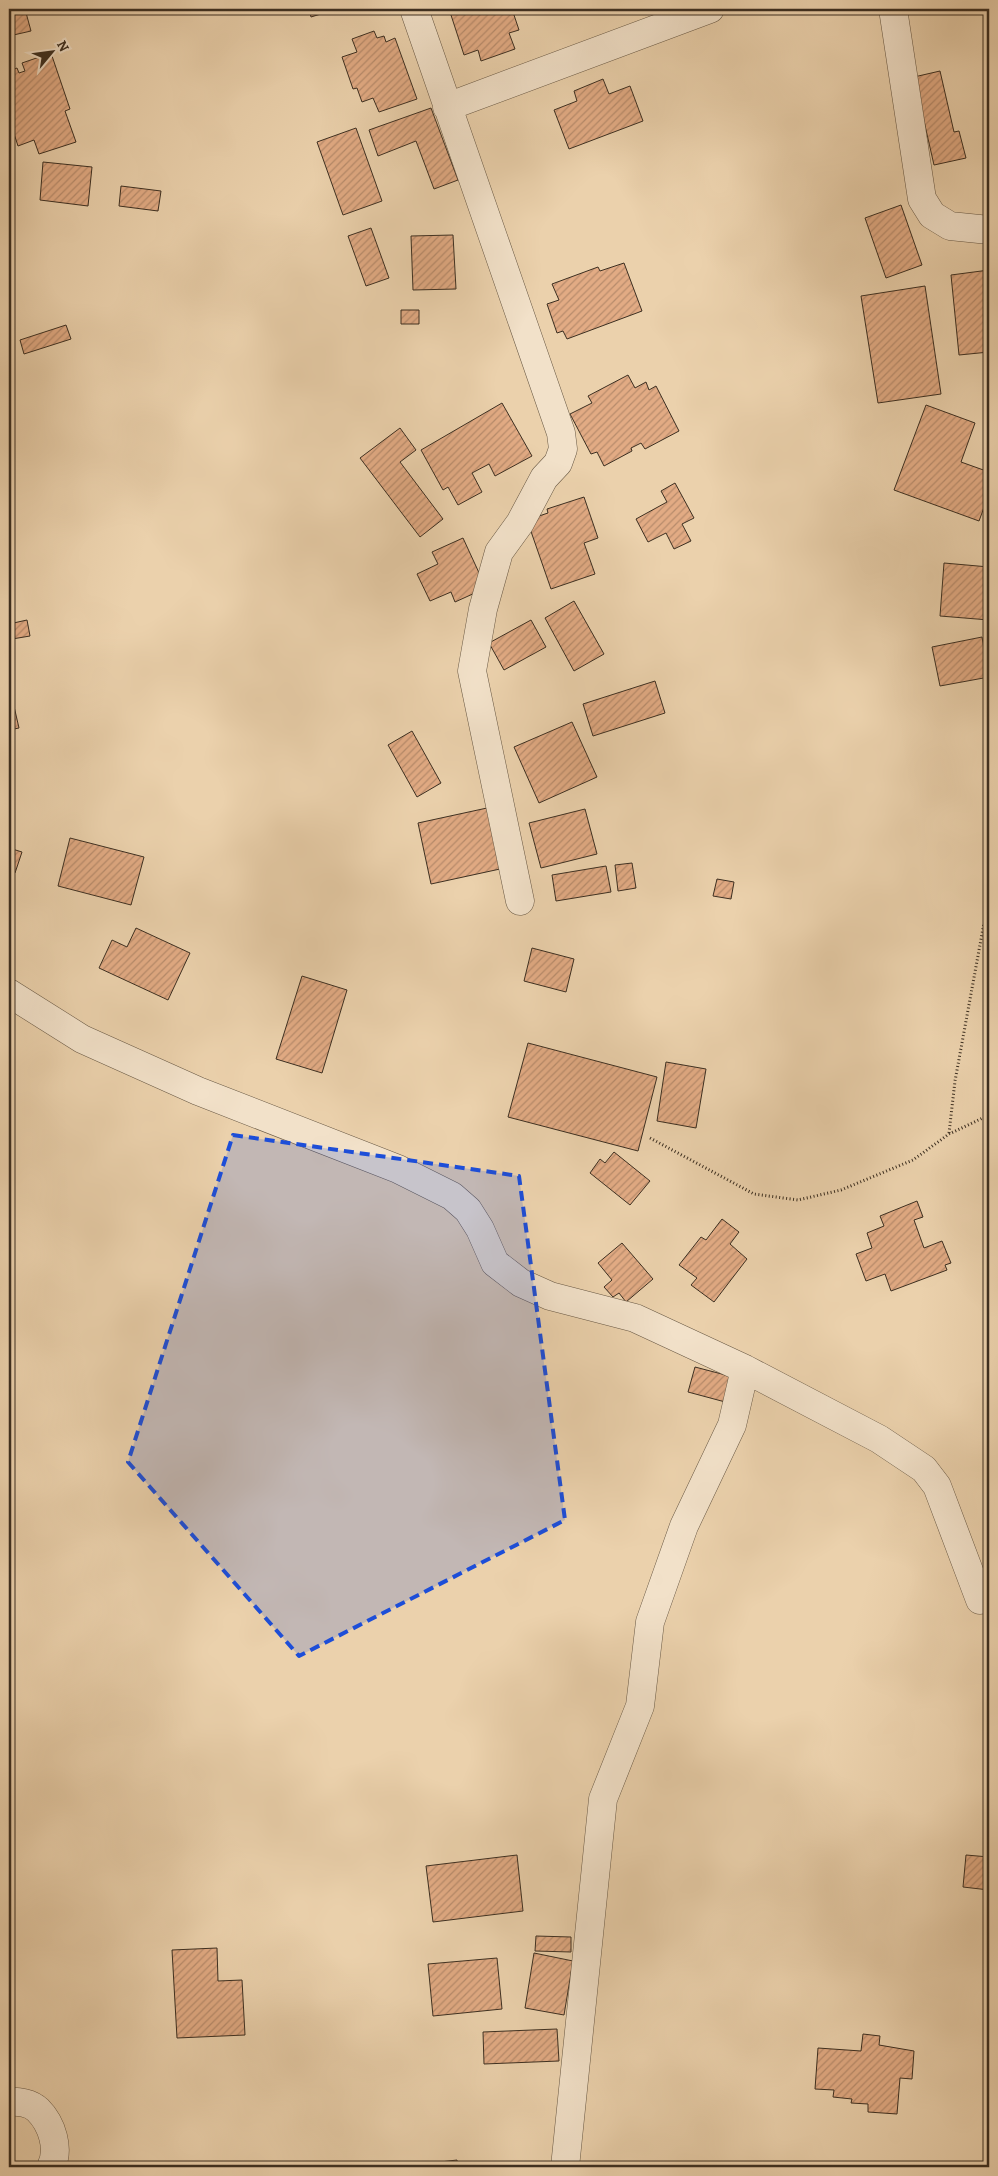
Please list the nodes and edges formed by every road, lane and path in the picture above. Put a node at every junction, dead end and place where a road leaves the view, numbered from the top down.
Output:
1 (414, 9) edge
2 (710, 9) edge
3 (893, 9) edge
4 (447, 107) junction
5 (989, 230) edge
6 (520, 901) dead end
7 (984, 923) dead end
8 (9, 993) edge
9 (989, 1115) edge
10 (949, 1134) junction
11 (650, 1138) dead end
12 (745, 1368) junction
13 (980, 1600) dead end
14 (9, 2102) edge
15 (51, 2167) edge
16 (565, 2167) edge

1 - 4 street
2 - 4 street
3 - 5 street
4 - 6 street
7 - 10 path
8 - 12 street
9 - 10 path
10 - 11 path
12 - 13 street
12 - 16 street
14 - 15 street

